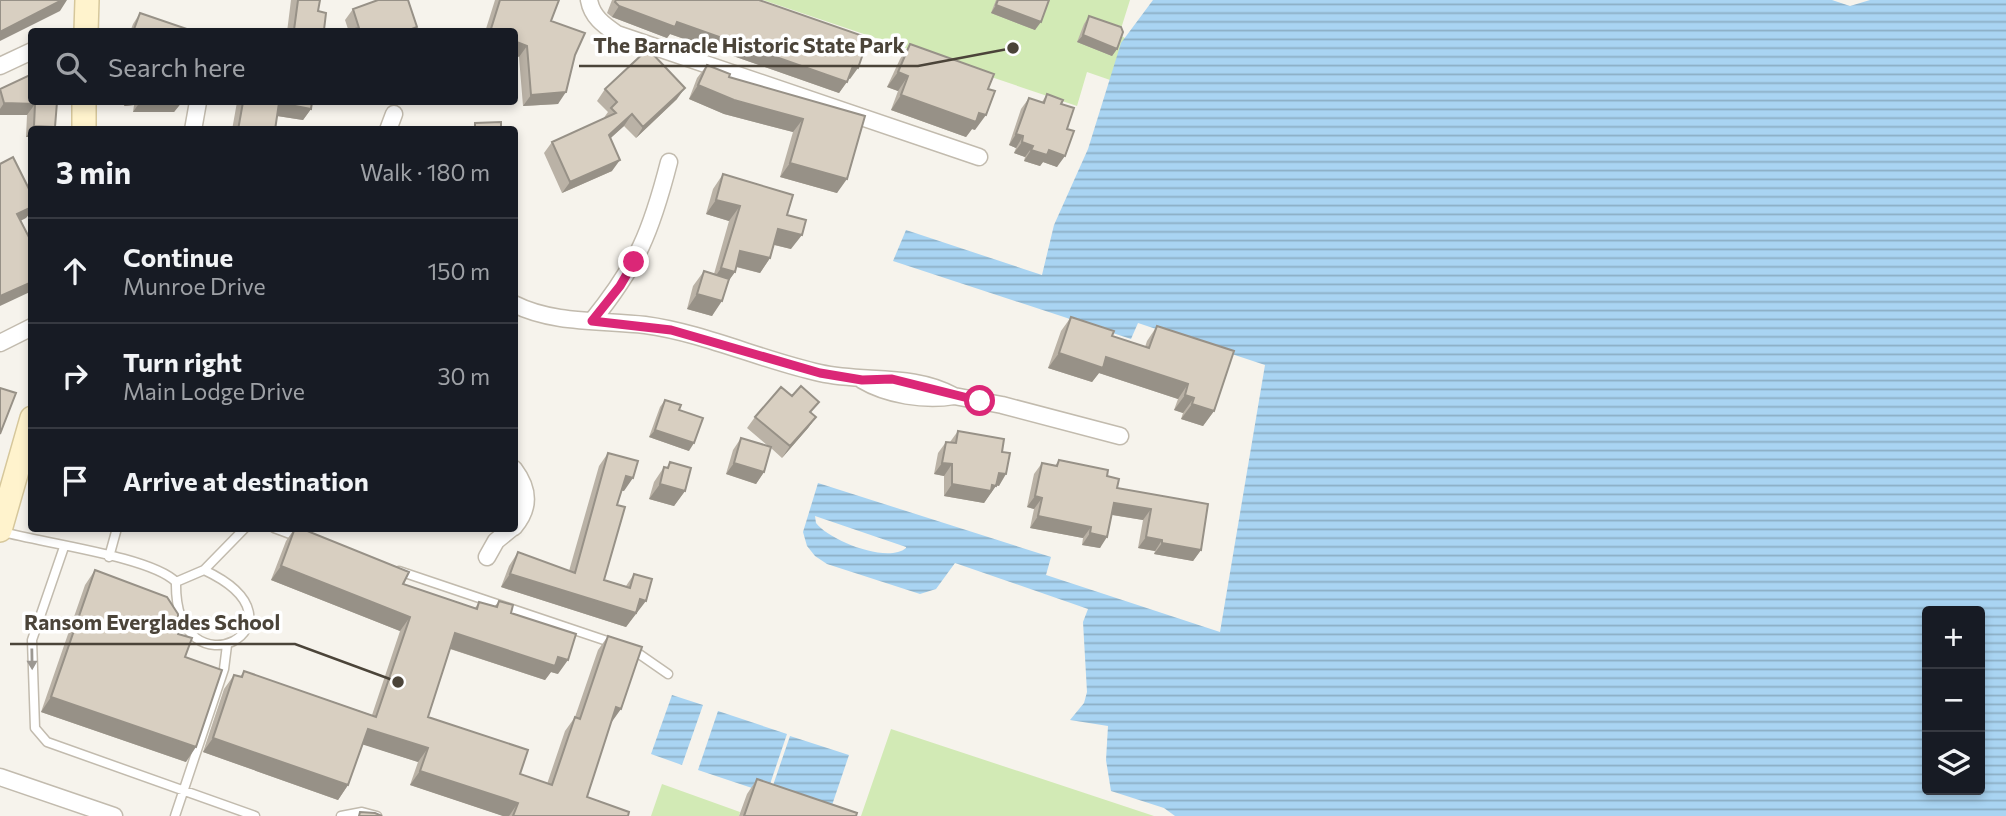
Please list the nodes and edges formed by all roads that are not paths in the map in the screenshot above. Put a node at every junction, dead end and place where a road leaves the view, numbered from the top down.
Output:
1 (87, 0) edge
2 (589, 0) edge
3 (83, 28) edge
4 (28, 53) edge
5 (0, 66) edge
6 (85, 105) edge
7 (197, 105) edge
8 (84, 126) edge
9 (194, 126) edge
10 (979, 157) dead end
11 (669, 162) dead end
12 (518, 305) edge
13 (592, 321) junction
14 (28, 329) edge
15 (0, 343) edge
16 (28, 429) edge
17 (1120, 436) dead end
18 (518, 476) edge
19 (5, 495) edge
20 (518, 520) edge
21 (0, 530) edge
22 (116, 532) edge
23 (241, 532) edge
24 (285, 532) edge
25 (508, 532) edge
26 (313, 542) edge
27 (64, 547) junction
28 (108, 557) junction
29 (487, 557) dead end
30 (390, 568) edge
31 (204, 570) junction
32 (176, 582) junction
33 (227, 645) junction
34 (668, 674) dead end
35 (0, 777) edge
36 (183, 792) junction
37 (114, 816) edge
38 (175, 816) edge
39 (254, 816) edge
40 (341, 816) edge
41 (377, 816) edge

1 - 3 main road
2 - 10 street
4 - 5 street
6 - 8 main road
7 - 9 street
11 - 13 street
12 - 13 street
13 - 17 street
14 - 15 street
16 - 19 main road
18 - 20 street
19 - 21 main road
21 - 27 lane
22 - 28 lane
23 - 31 lane
24 - 26 lane
25 - 29 street
27 - 28 lane
27 -> 36 lane
28 - 32 lane
30 - 34 lane
31 - 32 lane
31 - 33 lane
32 - 33 lane
33 - 36 lane
35 - 37 street
36 - 38 lane
36 - 39 lane
40 - 41 lane

